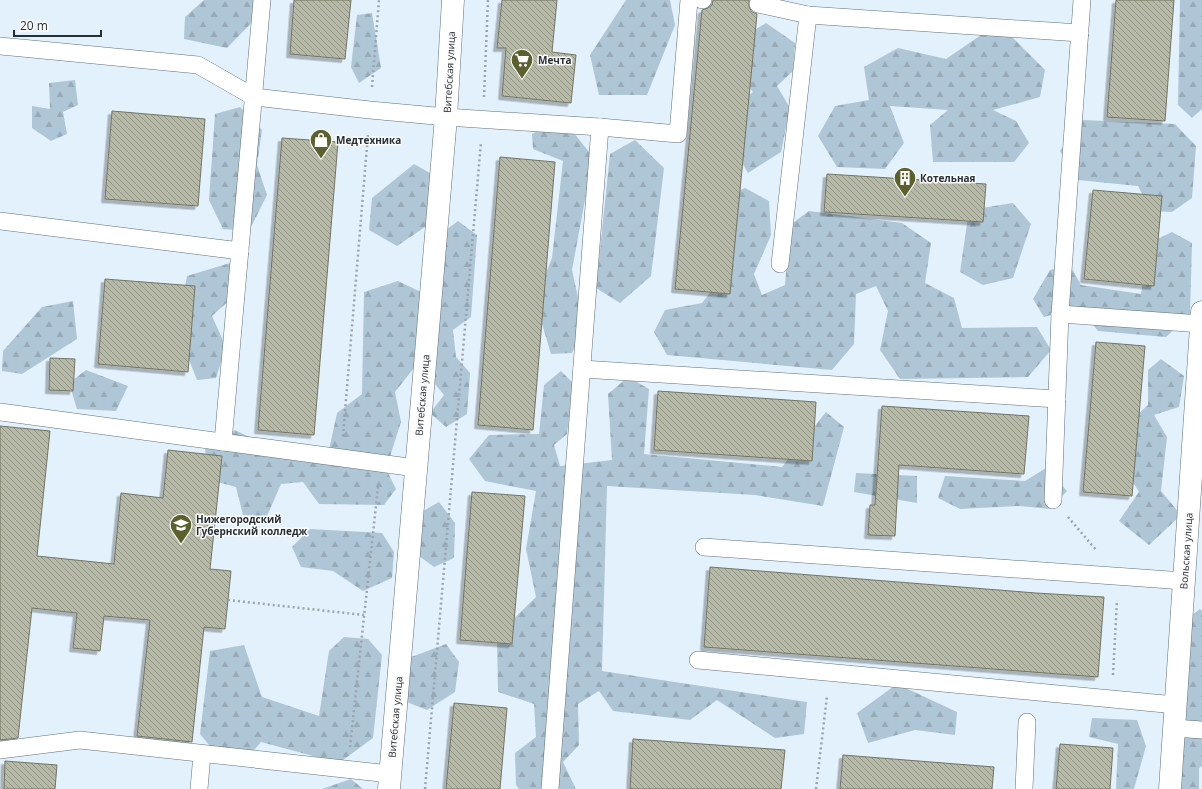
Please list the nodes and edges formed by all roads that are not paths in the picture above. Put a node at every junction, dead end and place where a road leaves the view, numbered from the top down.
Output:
1 (262, 0) edge
2 (453, 0) edge
3 (689, 0) edge
4 (1082, 0) edge
5 (758, 4) dead end
6 (808, 15) junction
7 (1080, 33) junction
8 (0, 46) edge
9 (254, 97) junction
10 (446, 117) junction
11 (600, 127) junction
12 (0, 221) edge
13 (240, 251) junction
14 (780, 264) dead end
15 (1060, 314) junction
16 (1202, 320) edge
17 (582, 369) junction
18 (1057, 399) junction
19 (0, 412) edge
20 (223, 442) junction
21 (416, 468) junction
22 (1053, 500) road end
23 (1195, 531) edge
24 (704, 547) dead end
25 (1184, 581) junction
26 (698, 660) dead end
27 (1176, 705) junction
28 (1027, 722) dead end
29 (1174, 728) junction
30 (1202, 730) edge
31 (0, 750) edge
32 (202, 754) junction
33 (389, 782) edge
34 (199, 789) edge
35 (550, 789) edge
36 (1024, 789) edge
37 (1170, 789) edge

1 - 9 lane
2 - 10 street, Витебская улица
3 - 11 lane
4 - 7 lane
5 - 6 lane
6 - 7 lane
6 - 14 lane
7 - 15 lane
8 - 9 lane
9 - 10 lane
9 - 13 lane
10 - 11 lane
10 - 21 street, Витебская улица
11 - 17 lane
12 - 13 lane
13 - 20 lane
15 - 16 lane
15 - 18 lane
16 - 23 street, Вольская улица
17 - 18 lane
17 - 35 lane
18 - 22 lane
19 - 20 lane
20 - 21 lane
21 - 33 street, Витебская улица
23 - 25 street, Вольская улица
24 - 25 lane
25 - 27 street, Вольская улица
26 - 27 lane
27 - 29 street, Вольская улица
28 - 36 lane
29 - 30 lane
29 - 37 street, Вольская улица
31 - 32 lane
32 - 33 lane
32 - 34 lane

